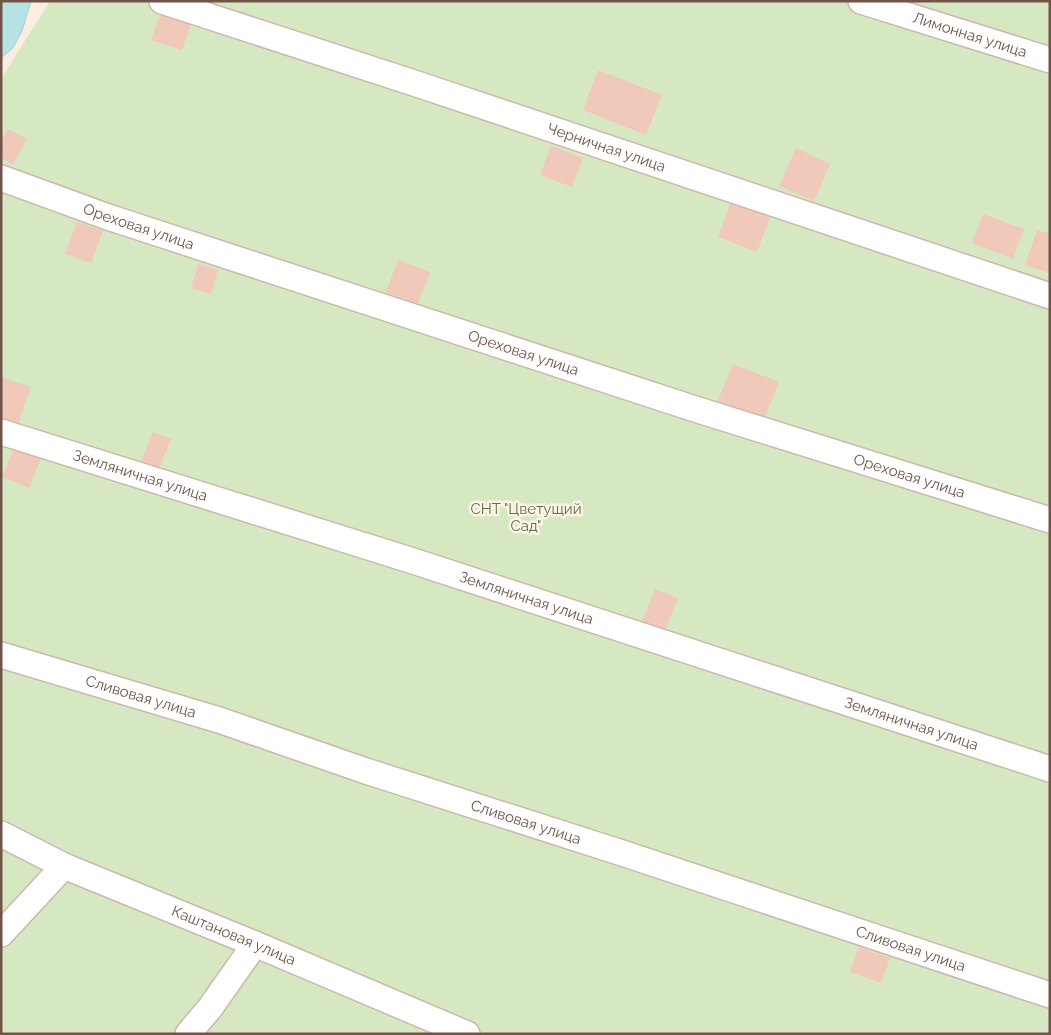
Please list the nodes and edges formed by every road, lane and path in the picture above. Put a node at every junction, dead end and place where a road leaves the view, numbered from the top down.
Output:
1 (162, 1) edge
2 (861, 1) edge
3 (1050, 60) edge
4 (1, 178) edge
5 (1050, 296) edge
6 (1, 432) edge
7 (1050, 520) edge
8 (1, 655) edge
9 (1050, 769) edge
10 (1, 834) edge
11 (64, 866) junction
12 (1, 934) edge
13 (255, 944) junction
14 (1050, 995) edge
15 (188, 1034) edge
16 (467, 1034) edge

1 - 5 street, Черничная улица
2 - 3 street, Лимонная улица
4 - 7 street, Ореховая улица
6 - 9 street, Земляничная улица
8 - 14 street, Сливовая улица
10 - 11 street, Каштановая улица
11 - 12 street
11 - 13 street, Каштановая улица
13 - 15 street
13 - 16 street, Каштановая улица

